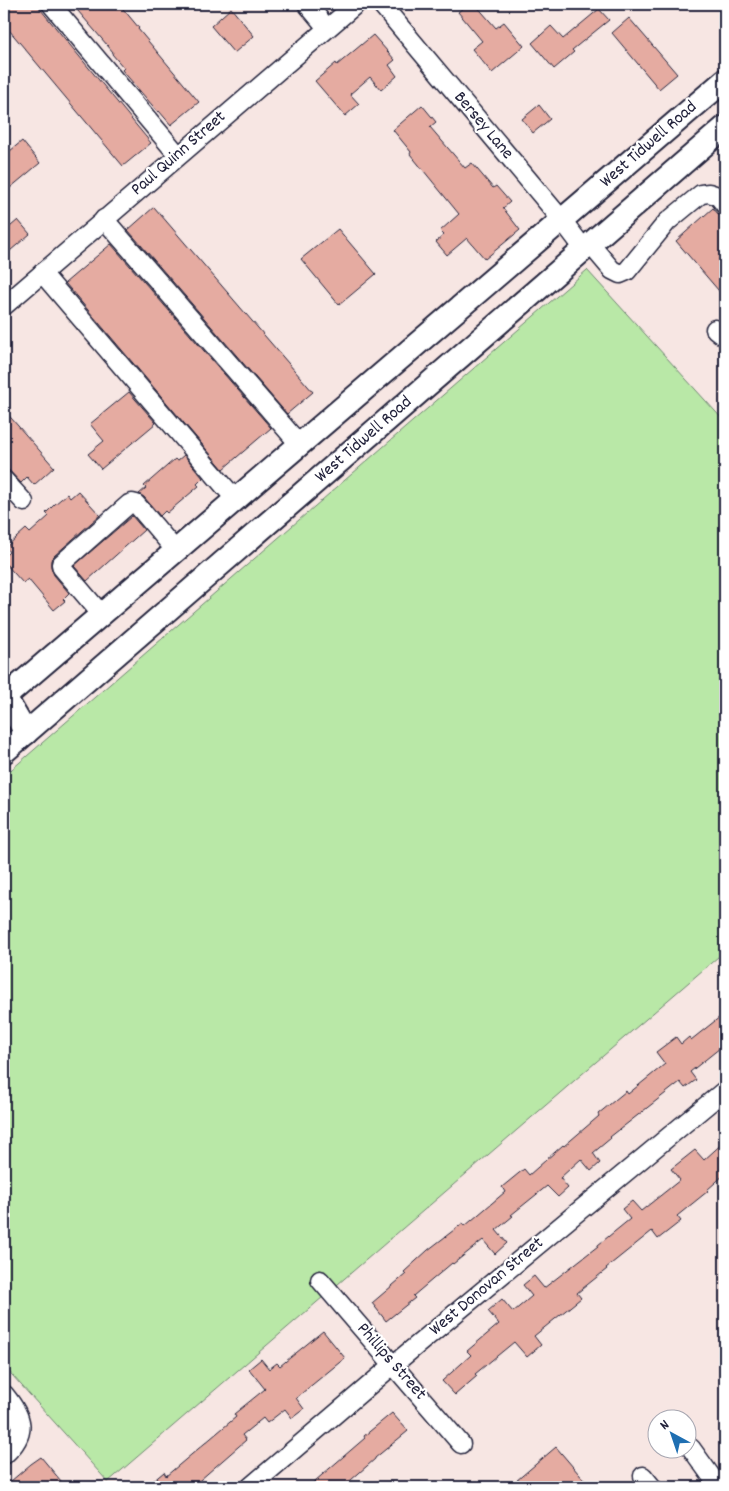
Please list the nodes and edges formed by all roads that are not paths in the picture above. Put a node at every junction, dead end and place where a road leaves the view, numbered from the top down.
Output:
1 (50, 4) edge
2 (307, 4) edge
3 (356, 4) edge
4 (381, 4) edge
5 (327, 28) junction
6 (725, 80) edge
7 (725, 127) edge
8 (178, 155) junction
9 (725, 205) edge
10 (104, 219) junction
11 (562, 220) junction
12 (587, 246) junction
13 (42, 273) junction
14 (4, 306) edge
15 (376, 380) junction
16 (394, 414) junction
17 (300, 446) junction
18 (4, 480) edge
19 (236, 500) junction
20 (24, 502) dead end
21 (176, 551) junction
22 (102, 614) junction
23 (4, 698) edge
24 (26, 733) junction
25 (4, 752) edge
26 (725, 1090) edge
27 (320, 1280) dead end
28 (393, 1365) junction
29 (4, 1394) edge
30 (461, 1444) dead end
31 (4, 1455) edge
32 (696, 1455) edge
33 (250, 1487) edge
34 (719, 1487) edge

1 - 8 street
2 - 5 street
3 - 5 street, Paul Quinn Street
4 - 11 street, Bersey Lane
5 - 8 street, Paul Quinn Street
6 - 11 main road, West Tidwell Road
7 - 12 main road, West Tidwell Road
8 - 10 street, Paul Quinn Street
9 - 12 street, Bersey Lane
10 - 13 street, Paul Quinn Street
10 - 17 street
11 - 12 street, Bersey Lane
11 - 15 main road, West Tidwell Road
12 - 16 main road, West Tidwell Road
13 - 14 street, Paul Quinn Street
13 - 19 street
15 - 16 main road
15 - 17 main road, West Tidwell Road
16 - 24 main road, West Tidwell Road
17 - 19 main road, West Tidwell Road
18 - 20 street
19 - 21 main road, West Tidwell Road
21 - 22 main road, West Tidwell Road
21 - 22 street
22 - 23 main road, West Tidwell Road
23 - 24 main road
24 - 25 main road, West Tidwell Road
26 - 28 street, West Donovan Street
27 - 28 street, Phillips Street
28 - 30 street, Phillips Street
28 - 33 street, West Donovan Street
29 - 31 street
32 - 34 street

